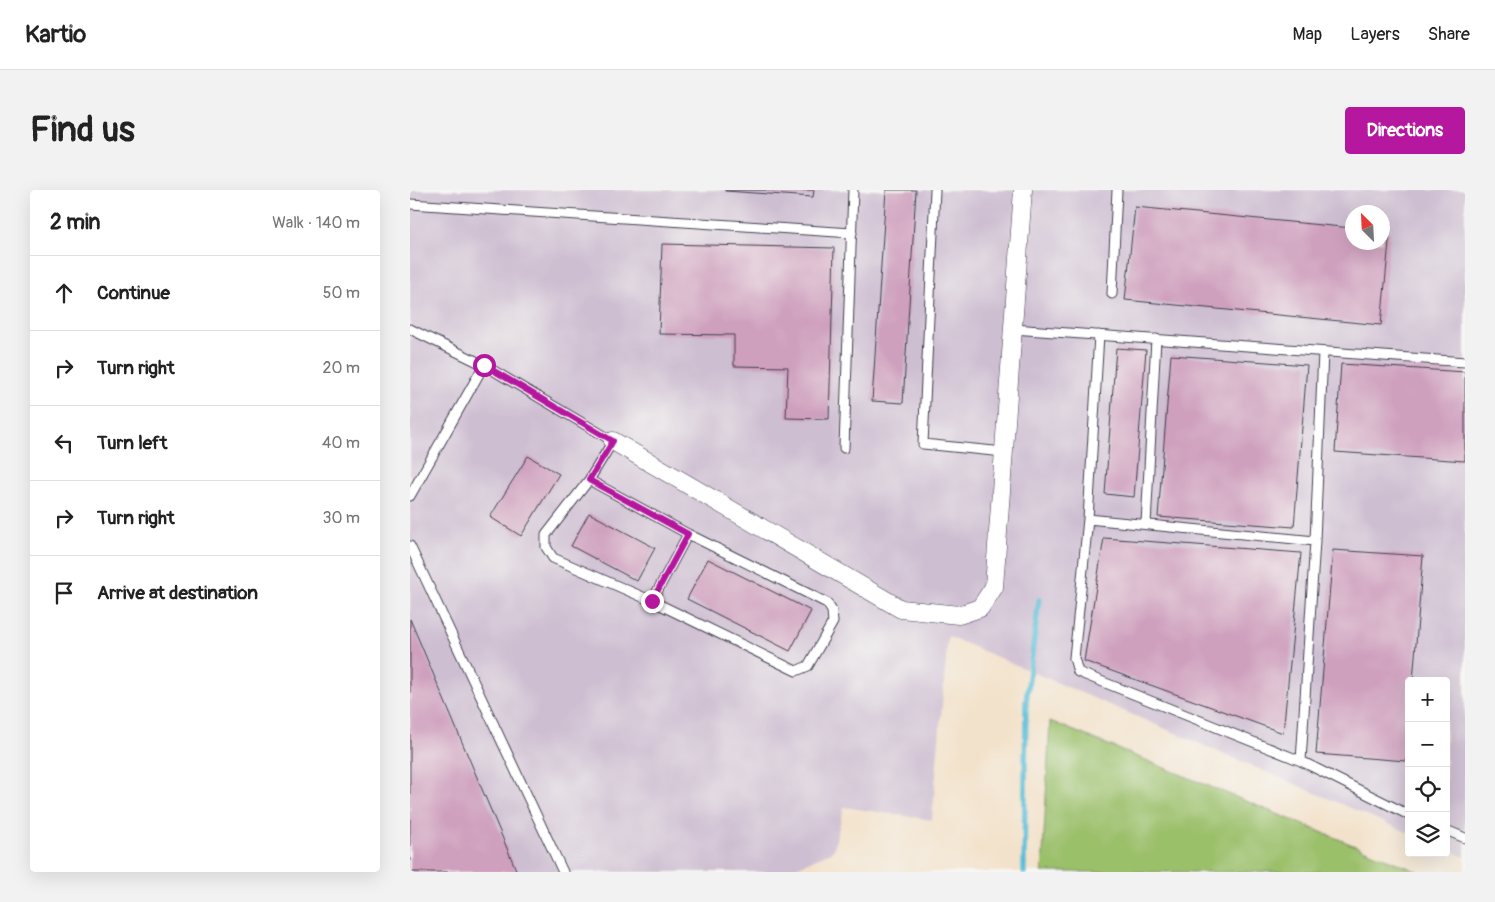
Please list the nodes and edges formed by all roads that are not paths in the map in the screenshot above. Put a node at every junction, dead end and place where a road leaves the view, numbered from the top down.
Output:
1 (853, 190) edge
2 (935, 190) edge
3 (1023, 190) edge
4 (1117, 190) edge
5 (410, 204) edge
6 (852, 234) junction
7 (1112, 294) dead end
8 (410, 328) edge
9 (1013, 329) junction
10 (1099, 335) junction
11 (1156, 339) junction
12 (1323, 352) junction
13 (1465, 362) edge
14 (484, 365) junction
15 (613, 441) junction
16 (844, 448) dead end
17 (1004, 452) junction
18 (589, 480) junction
19 (410, 496) edge
20 (1088, 519) junction
21 (1146, 524) junction
22 (688, 534) junction
23 (1315, 540) junction
24 (410, 546) edge
25 (652, 601) junction
26 (1301, 761) junction
27 (1405, 813) edge
28 (1450, 832) edge
29 (1465, 838) edge
30 (563, 872) edge

1 - 6 lane
2 - 17 lane
3 - 9 street
4 - 7 lane
5 - 6 lane
6 - 16 lane
8 - 14 lane
9 - 10 lane
9 - 17 street
10 - 11 lane
10 - 20 lane
11 - 12 lane
11 - 21 lane
12 - 13 lane
12 - 23 lane
14 - 15 lane
14 - 19 lane
15 - 17 street
15 - 18 lane
18 - 22 lane
18 - 25 lane
20 - 21 lane
20 - 26 lane
21 - 23 lane
22 - 25 lane
22 - 25 lane
23 - 26 lane
24 - 30 lane
26 - 27 lane
28 - 29 lane

